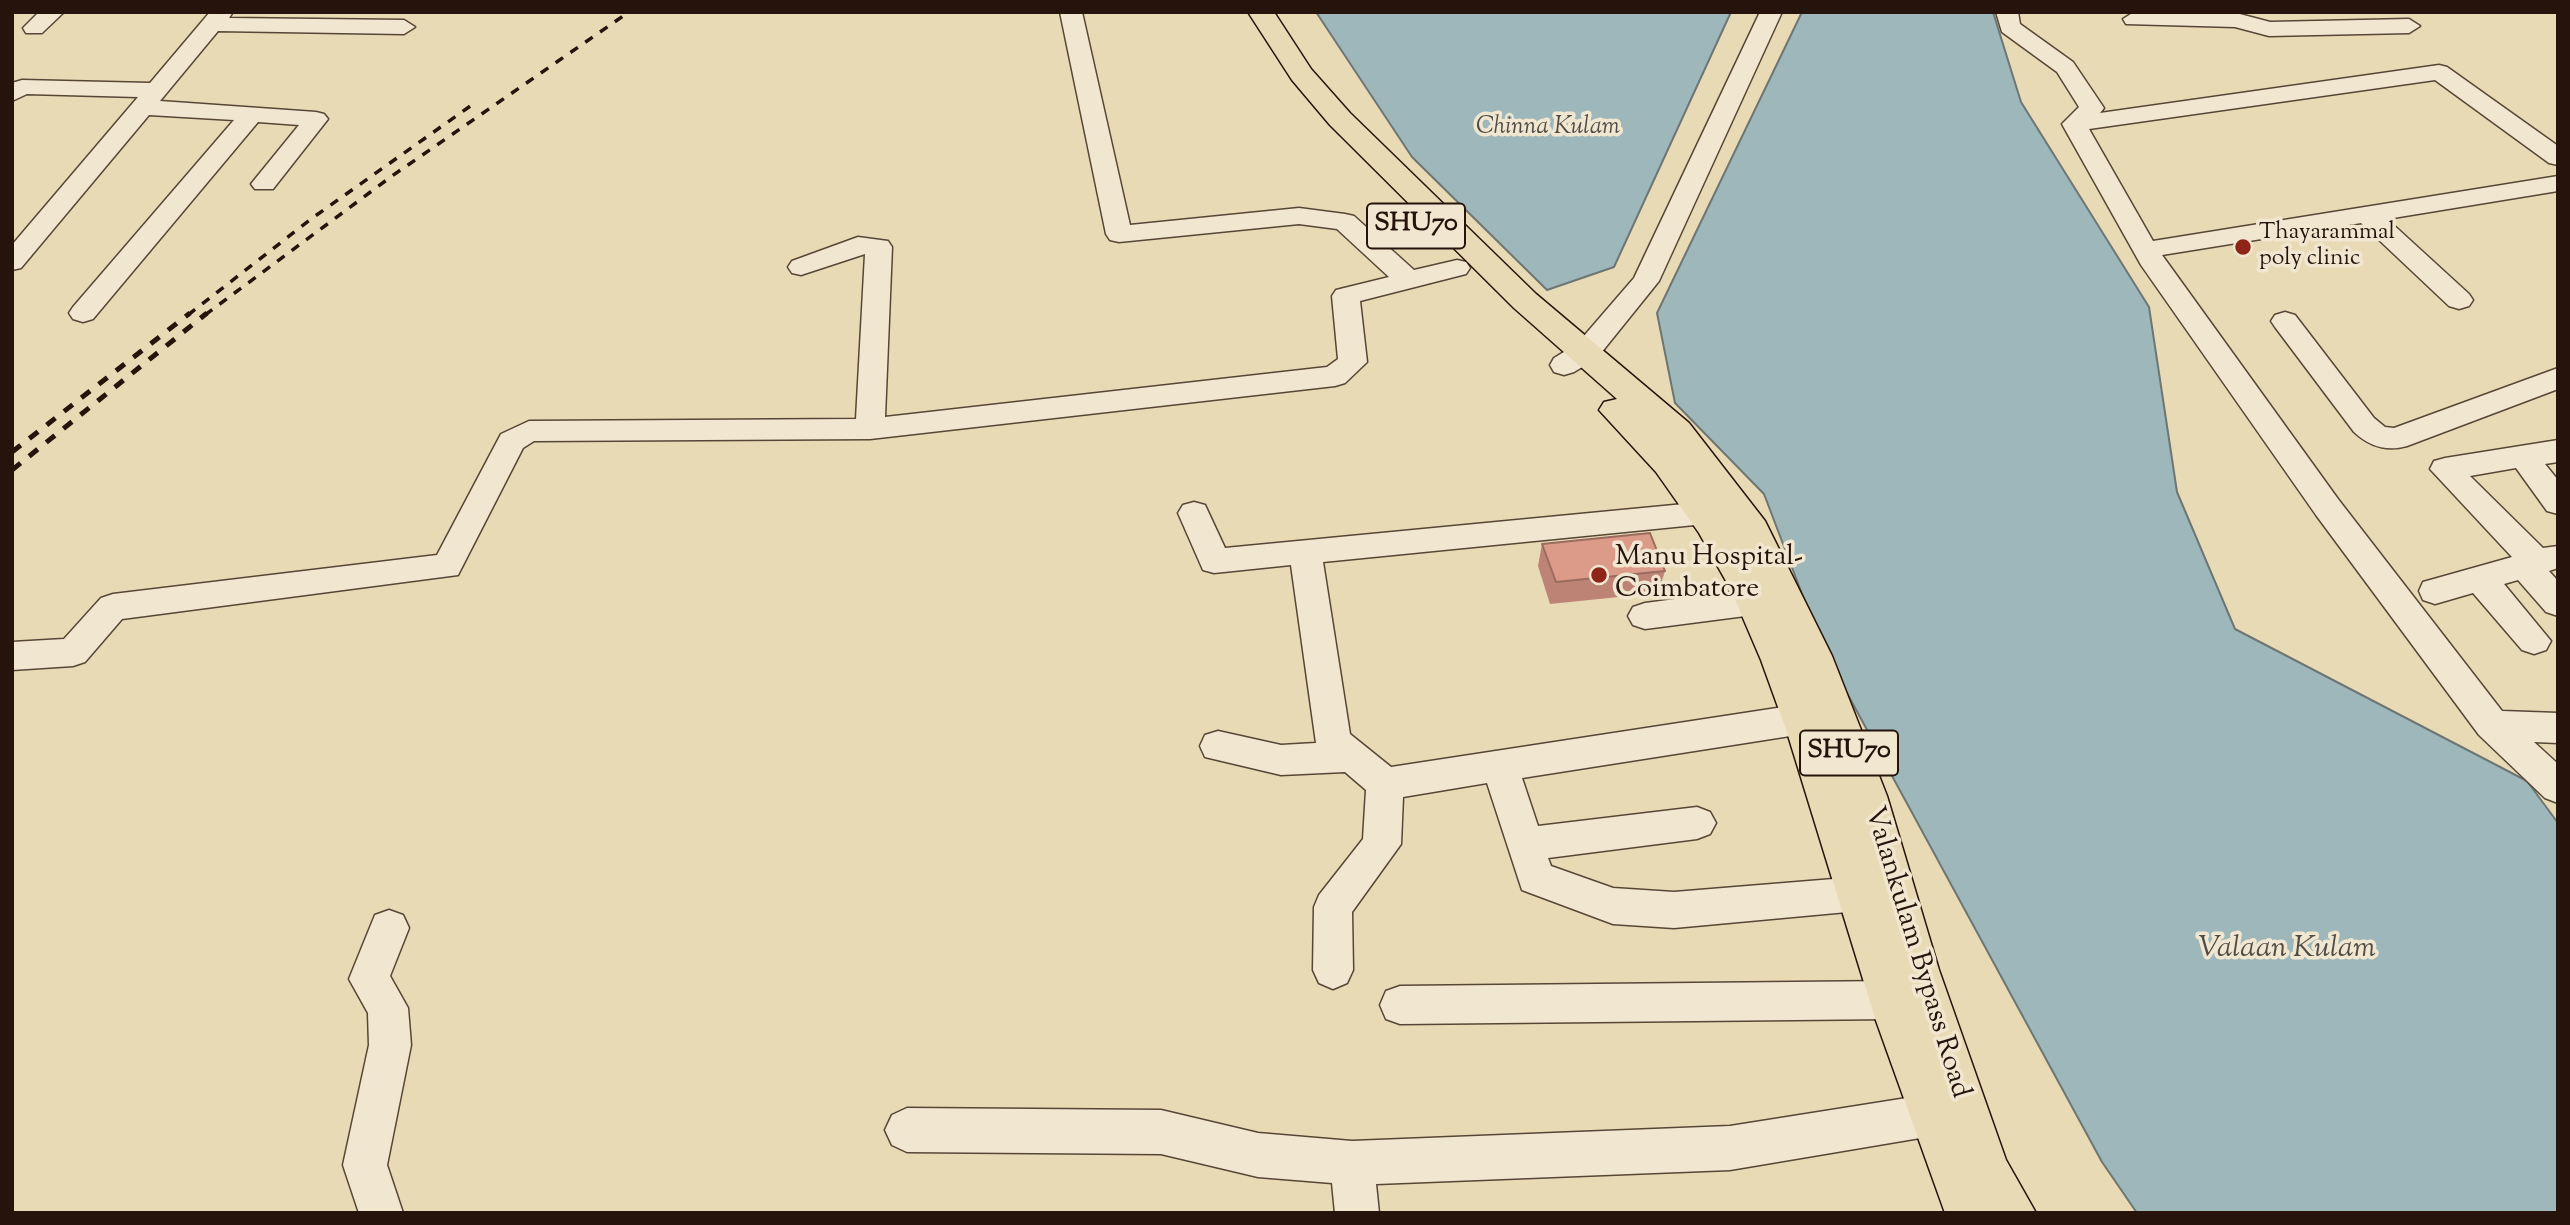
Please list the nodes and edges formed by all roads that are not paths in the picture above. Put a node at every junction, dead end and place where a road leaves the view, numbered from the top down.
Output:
1 (1072, 12) edge
2 (1238, 12) edge
3 (1261, 12) edge
4 (1771, 12) edge
5 (2007, 12) edge
6 (2233, 16) edge
7 (64, 17) edge
8 (217, 18) edge
9 (2134, 19) dead end
10 (2409, 26) dead end
11 (404, 27) dead end
12 (34, 28) dead end
13 (1289, 75) junction
14 (12, 94) edge
15 (149, 99) junction
16 (251, 115) junction
17 (2074, 124) junction
18 (2558, 158) edge
19 (2558, 183) edge
20 (264, 184) dead end
21 (2367, 214) junction
22 (2145, 250) junction
23 (12, 262) edge
24 (801, 267) dead end
25 (1457, 268) junction
26 (1409, 280) junction
27 (2459, 300) dead end
28 (83, 313) dead end
29 (2285, 321) dead end
30 (1575, 358) junction
31 (2558, 378) edge
32 (870, 429) junction
33 (2558, 451) edge
34 (2524, 457) junction
35 (2558, 503) edge
36 (1194, 513) dead end
37 (1705, 513) junction
38 (1306, 554) junction
39 (2540, 561) edge
40 (2480, 578) junction
41 (2435, 591) dead end
42 (1753, 602) junction
43 (2558, 603) edge
44 (1645, 615) dead end
45 (2534, 641) dead end
46 (12, 656) edge
47 (1803, 719) junction
48 (2492, 724) junction
49 (2558, 728) edge
50 (1218, 746) dead end
51 (1353, 757) junction
52 (1500, 767) junction
53 (1385, 784) junction
54 (2558, 787) edge
55 (1697, 823) dead end
56 (1524, 844) junction
57 (1858, 894) junction
58 (389, 928) dead end
59 (1333, 970) dead end
60 (1892, 1000) junction
61 (1400, 1005) dead end
62 (1932, 1115) junction
63 (907, 1130) dead end
64 (1352, 1163) junction
65 (381, 1213) edge
66 (1357, 1213) edge
67 (1971, 1213) edge
68 (2010, 1213) edge

1 - 26 street
2 - 13 main road, SHU70
3 - 13 main road, SHU70
4 - 30 street
5 - 17 street
6 - 9 street
6 - 10 street
7 - 12 street
8 - 11 street
8 - 15 street
13 - 25 main road, SHU70
13 - 30 main road, SHU70
14 - 15 street
15 - 16 street
15 - 23 street
16 - 20 street
16 - 28 street
17 - 18 street
17 - 22 street
19 - 21 street
21 - 22 street
21 - 27 street
22 - 48 street
24 - 32 street
25 - 26 street
25 - 30 main road, SHU70
26 - 32 street
29 - 31 street
30 - 37 main road, Valankulam Bypass Road / SHU70
30 - 68 main road, Valankulam Bypass Road / SHU70
32 - 46 street
33 - 34 street
34 - 35 street
34 - 39 street
36 - 38 street
37 - 38 street
37 - 42 main road, Valankulam Bypass Road / SHU70
38 - 51 street
39 - 40 street
39 - 43 street
40 - 41 street
40 - 45 street
42 - 44 street
42 - 47 main road, Valankulam Bypass Road / SHU70
47 - 52 street
47 - 57 main road, Valankulam Bypass Road / SHU70
48 - 49 street
48 - 54 street
50 - 51 street
51 - 53 street
52 - 53 street
52 - 56 street
53 - 59 street
55 - 56 street
56 - 57 street
57 - 60 main road, Valankulam Bypass Road / SHU70
58 - 65 street
60 - 61 street
60 - 62 main road, Valankulam Bypass Road / SHU70
62 - 64 street
62 - 67 main road, Valankulam Bypass Road / SHU70
63 - 64 street
64 - 66 street

